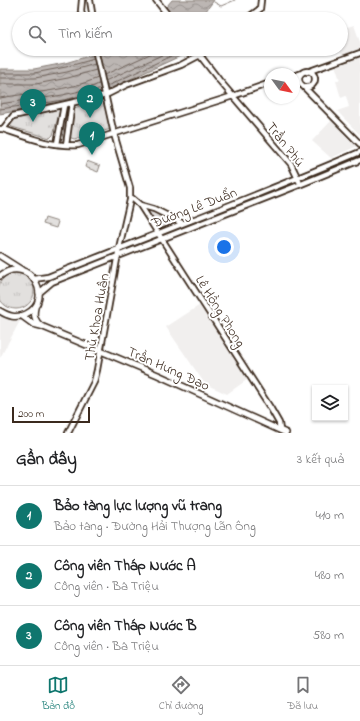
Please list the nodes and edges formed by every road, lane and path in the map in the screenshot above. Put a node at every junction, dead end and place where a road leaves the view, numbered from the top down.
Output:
1 (90, 0) edge
2 (156, 0) edge
3 (261, 0) edge
4 (82, 3) edge
5 (91, 6) junction
6 (92, 12) edge
7 (166, 12) edge
8 (256, 12) edge
9 (360, 52) edge
10 (96, 56) edge
11 (198, 56) edge
12 (201, 56) edge
13 (317, 68) junction
14 (305, 72) junction
15 (300, 74) edge
16 (314, 82) junction
17 (301, 84) junction
18 (264, 85) edge
19 (105, 94) junction
20 (311, 95) junction
21 (233, 96) junction
22 (72, 103) junction
23 (64, 105) junction
24 (2, 129) edge
25 (114, 134) junction
26 (57, 144) junction
27 (360, 144) edge
28 (66, 145) junction
29 (360, 152) edge
30 (360, 160) edge
31 (298, 178) junction
32 (300, 185) junction
33 (131, 197) junction
34 (140, 205) junction
35 (182, 223) junction
36 (158, 233) junction
37 (161, 238) junction
38 (119, 248) junction
39 (118, 255) junction
40 (0, 256) edge
41 (23, 271) junction
42 (0, 276) edge
43 (34, 279) junction
44 (39, 293) junction
45 (35, 307) junction
46 (0, 311) edge
47 (22, 316) junction
48 (41, 326) junction
49 (100, 351) junction
50 (280, 430) junction
51 (68, 433) edge
52 (286, 433) edge

1 - 5 main road
2 - 7 main road
3 - 8 main road
4 - 5 main road
5 - 6 main road
9 - 13 main road
10 - 19 main road
11 - 19 main road
12 - 21 main road, Trần Phú
13 - 14 main road
13 - 16 main road
14 - 15 main road
14 - 16 main road
14 - 17 main road
16 - 17 main road
16 - 20 main road
17 - 20 main road
18 - 21 main road
19 - 22 main road
19 - 25 main road
20 - 27 main road
21 - 25 main road
21 - 31 main road, Trần Phú
22 - 23 main road
22 - 28 main road
23 - 24 main road
23 - 26 main road
24 - 26 main road
25 - 28 main road
25 - 33 main road
26 - 28 main road
29 - 31 main road, Đường Lê Duẩn
30 - 32 main road, Đường Lê Duẩn
31 - 32 main road, Trần Phú
31 - 35 main road, Đường Lê Duẩn
32 - 37 main road, Đường Lê Duẩn
33 - 34 main road, Lê Hồng Phong
33 - 38 main road, Thủ Khoa Huân
34 - 35 main road, Lê Hồng Phong
34 - 36 main road, Lê Hồng Phong
35 - 36 main road, Đường Lê Duẩn
36 - 37 main road, Lê Hồng Phong
36 - 38 main road, Đường Lê Duẩn
37 - 39 main road, Đường Lê Duẩn
37 - 50 main road, Lê Hồng Phong
38 - 39 main road, Thủ Khoa Huân
38 - 43 main road, Đường Lê Duẩn
39 - 44 main road, Đường Lê Duẩn
39 - 49 main road, Thủ Khoa Huân
40 - 41 main road
41 - 42 main road
41 - 43 main road
43 - 44 main road
44 - 45 main road
45 - 47 main road
45 - 48 main road
46 - 47 main road, Trần Hưng Đạo
47 - 48 main road, Trần Hưng Đạo
48 - 49 main road, Trần Hưng Đạo
49 - 50 main road, Trần Hưng Đạo
49 - 51 main road, Thủ Khoa Huân
50 - 52 main road, Trần Hưng Đạo

